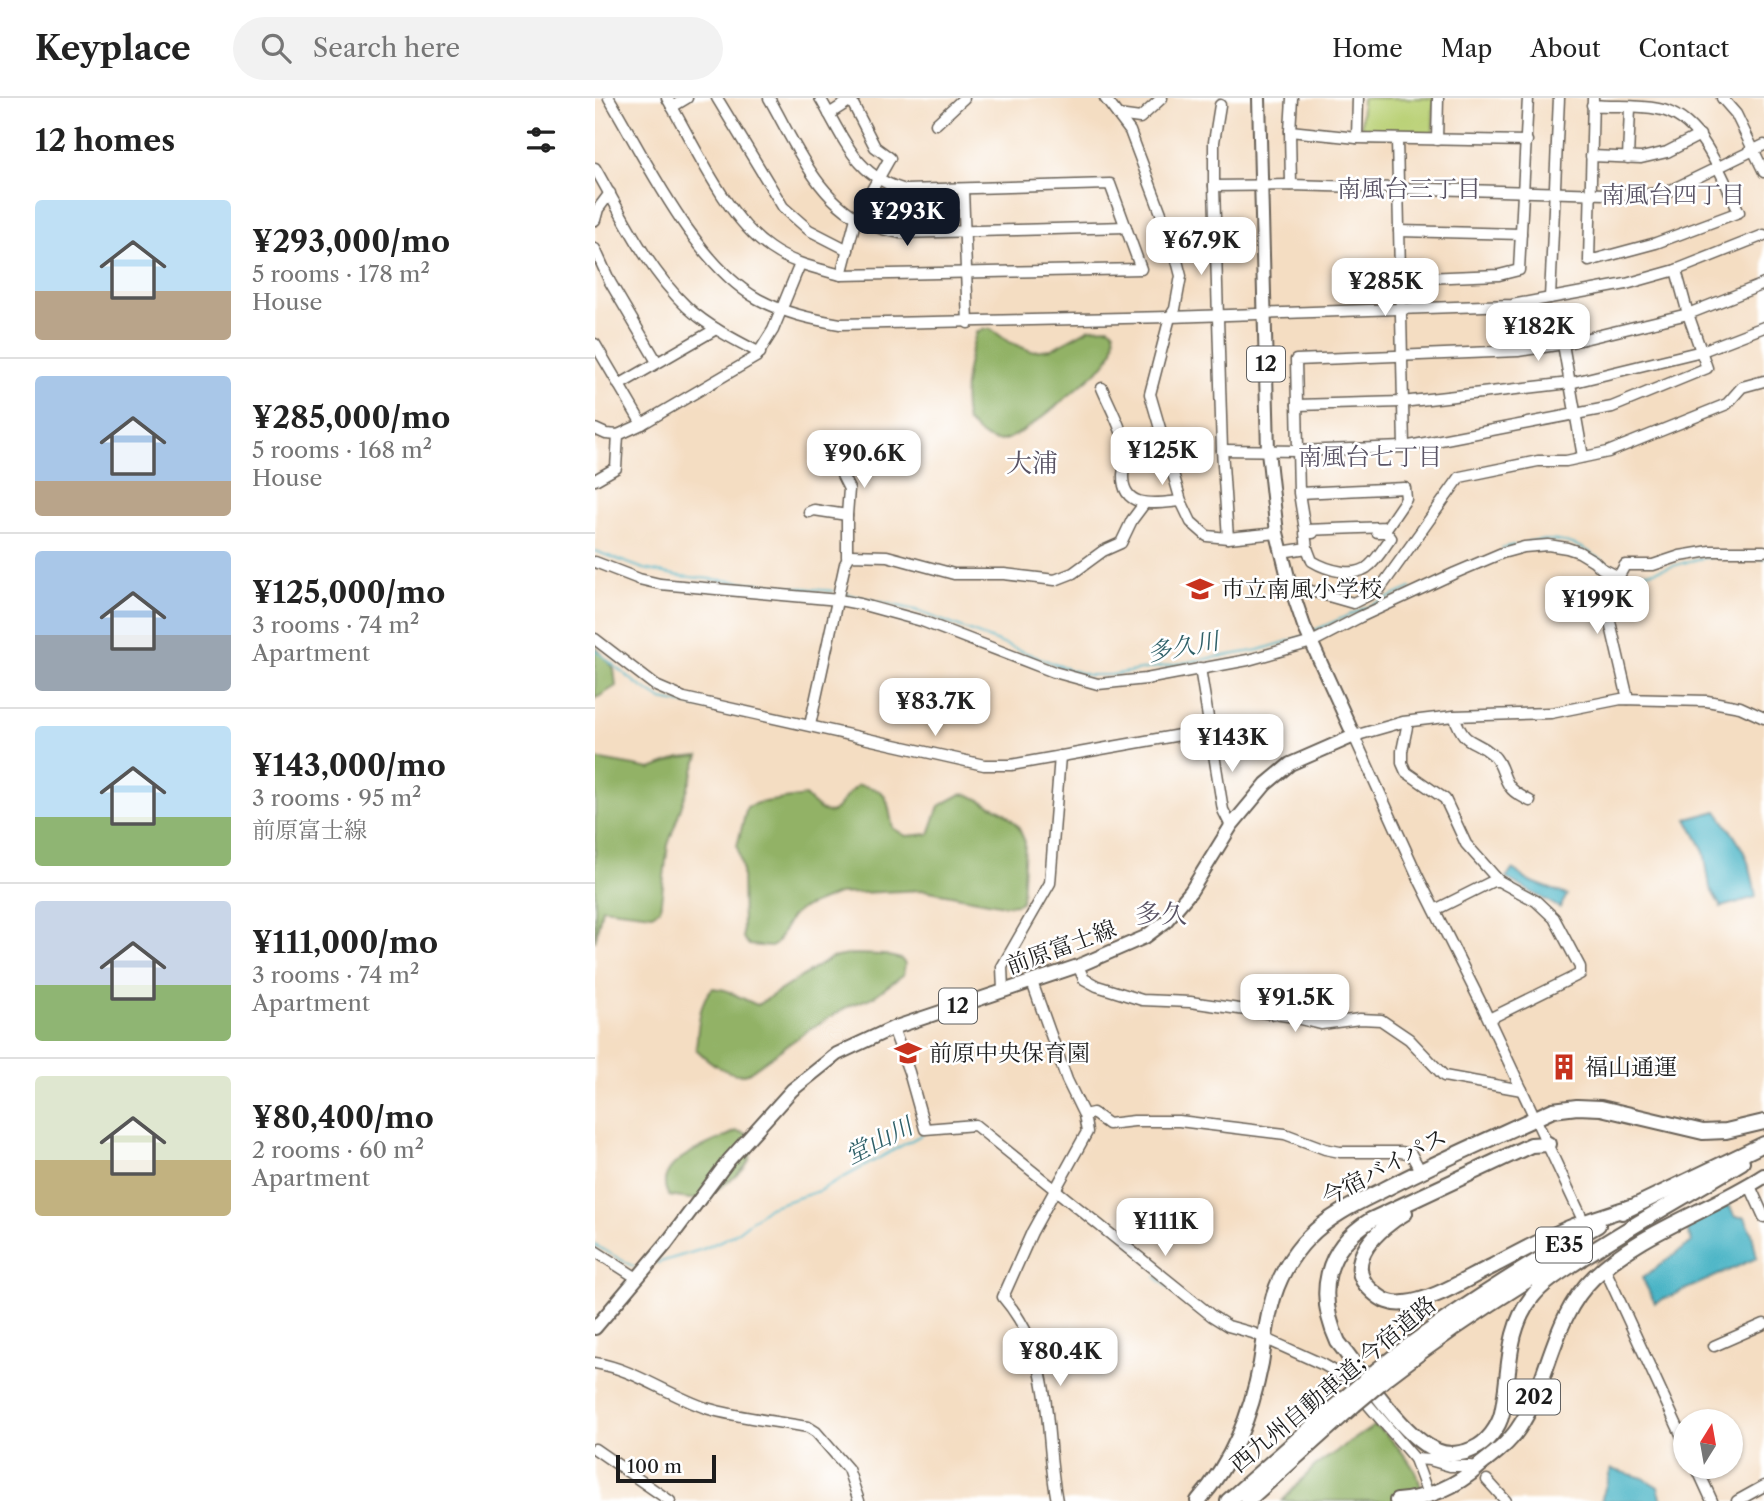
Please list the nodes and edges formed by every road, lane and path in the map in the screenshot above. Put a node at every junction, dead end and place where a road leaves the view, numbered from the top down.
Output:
1 (609, 98) edge
2 (687, 98) edge
3 (717, 98) edge
4 (769, 98) edge
5 (820, 98) edge
6 (964, 98) edge
7 (1105, 98) edge
8 (1162, 98) edge
9 (1259, 98) edge
10 (1292, 98) edge
11 (1358, 98) edge
12 (1438, 98) edge
13 (1528, 98) edge
14 (1559, 98) edge
15 (1722, 98) edge
16 (852, 99) edge
17 (669, 102) edge
18 (1593, 102) edge
19 (1220, 104) dead end
20 (1630, 108) junction
21 (829, 114) junction
22 (1118, 115) junction
23 (936, 124) dead end
24 (1290, 131) junction
25 (1700, 135) junction
26 (1357, 138) junction
27 (1397, 140) junction
28 (1437, 140) junction
29 (1527, 141) junction
30 (1764, 145) edge
31 (1753, 151) junction
32 (1591, 156) junction
33 (1628, 158) junction
34 (595, 168) edge
35 (1717, 168) junction
36 (1764, 172) edge
37 (877, 180) junction
38 (1291, 185) junction
39 (1214, 186) junction
40 (1262, 186) junction
41 (963, 188) junction
42 (1397, 188) junction
43 (1524, 192) junction
44 (610, 193) junction
45 (1590, 193) junction
46 (1554, 194) junction
47 (856, 218) junction
48 (595, 220) edge
49 (1126, 227) junction
50 (966, 231) junction
51 (1399, 231) junction
52 (1521, 234) junction
53 (1764, 235) edge
54 (1215, 243) junction
55 (1173, 245) junction
56 (595, 249) edge
57 (848, 250) junction
58 (800, 264) junction
59 (1676, 270) junction
60 (967, 273) junction
61 (841, 275) junction
62 (1400, 279) junction
63 (1764, 284) edge
64 (1550, 298) junction
65 (781, 309) junction
66 (1401, 310) junction
67 (1688, 314) junction
68 (1264, 315) junction
69 (1217, 316) junction
70 (1170, 317) junction
71 (968, 323) junction
72 (1764, 327) edge
73 (716, 330) junction
74 (595, 344) edge
75 (1563, 344) junction
76 (1702, 351) junction
77 (760, 354) junction
78 (1401, 357) junction
79 (657, 362) junction
80 (1764, 381) edge
81 (1570, 383) junction
82 (619, 385) junction
83 (1103, 388) dead end
84 (1402, 402) junction
85 (1297, 405) junction
86 (1576, 416) junction
87 (642, 424) junction
88 (595, 429) edge
89 (618, 435) junction
90 (1404, 447) junction
91 (1222, 450) junction
92 (1268, 451) junction
93 (1298, 452) junction
94 (1583, 457) junction
95 (842, 475) dead end
96 (595, 480) edge
97 (1299, 493) junction
98 (1181, 501) junction
99 (1145, 504) junction
100 (809, 512) dead end
101 (847, 515) junction
102 (1277, 533) junction
103 (1229, 538) junction
104 (1307, 548) junction
105 (1764, 551) edge
106 (1281, 552) junction
107 (847, 557) junction
108 (595, 562) edge
109 (1620, 571) junction
110 (1290, 585) junction
111 (1368, 597) junction
112 (839, 599) junction
113 (1361, 614) junction
114 (595, 639) edge
115 (1312, 642) junction
116 (1200, 668) junction
117 (1628, 699) junction
118 (1454, 716) junction
119 (1764, 718) edge
120 (1408, 722) junction
121 (810, 725) junction
122 (1208, 730) junction
123 (1354, 736) junction
124 (1060, 756) junction
125 (1530, 801) dead end
126 (1231, 826) junction
127 (1499, 881) junction
128 (1435, 910) junction
129 (1078, 966) junction
130 (1032, 982) junction
131 (1003, 990) junction
132 (1489, 1019) junction
133 (893, 1028) junction
134 (1522, 1090) junction
135 (1084, 1115) junction
136 (1535, 1119) junction
137 (1764, 1122) edge
138 (1548, 1144) junction
139 (1764, 1144) edge
140 (1764, 1153) edge
141 (1742, 1162) junction
142 (1420, 1170) junction
143 (1764, 1177) edge
144 (1750, 1186) junction
145 (1055, 1193) junction
146 (1630, 1207) junction
147 (1581, 1216) tunnel mouth
148 (1764, 1217) edge
149 (595, 1251) edge
150 (1604, 1267) junction
151 (637, 1278) junction
152 (1764, 1324) edge
153 (595, 1328) edge
154 (1264, 1338) junction
155 (1714, 1346) dead end
156 (595, 1363) edge
157 (1381, 1375) junction
158 (1351, 1400) junction
159 (1673, 1417) edge
160 (595, 1449) edge
161 (1415, 1459) junction
162 (1471, 1466) dead end
163 (1702, 1479) edge
164 (1487, 1480) dead end
165 (1764, 1486) edge
166 (1428, 1494) junction
167 (670, 1501) edge
168 (859, 1501) edge
169 (1057, 1501) edge
170 (1198, 1501) edge
171 (1229, 1501) edge
172 (1247, 1501) edge
173 (1397, 1501) edge
174 (1506, 1501) edge
175 (1712, 1501) edge
176 (1737, 1501) edge

1 - 65 street
2 - 17 street
3 - 57 street
4 - 47 street
5 - 21 street
6 - 23 street
7 - 22 street
8 - 22 street
9 - 40 main road, 12
10 - 24 street
11 - 26 street
12 - 28 street
13 - 29 street
14 - 46 street
15 - 31 street
16 - 21 street
16 - 37 street
17 - 58 street
18 - 20 street
18 - 32 street
19 - 39 street
20 - 25 street
20 - 33 street
21 - 37 street
22 - 55 street
24 - 26 street
24 - 38 street
25 - 33 street
25 - 35 street
26 - 27 street
27 - 28 street
27 - 42 street
28 - 29 street
29 - 43 street
30 - 31 street
31 - 35 street
31 - 36 street
32 - 33 street
32 - 45 street
34 - 44 street
35 - 45 street
35 - 45 street
37 - 41 street
37 - 47 street
38 - 40 street
38 - 42 street
39 - 40 street
39 - 54 street
40 - 68 main road, 12
41 - 49 street
41 - 50 street
42 - 43 street
42 - 51 street
43 - 46 street
43 - 52 street
44 - 48 street
44 - 73 street
45 - 46 street
46 - 64 street
47 - 50 street
47 - 57 street
49 - 50 street
49 - 60 street
50 - 60 street
51 - 52 street
51 - 62 street
52 - 62 street
53 - 59 street
54 - 55 street
54 - 69 street
55 - 70 street
56 - 79 street
57 - 61 street
58 - 61 street
58 - 65 street
59 - 64 street
59 - 67 street
60 - 61 street
60 - 71 street
62 - 66 street
63 - 67 street
64 - 66 street
65 - 71 street
65 - 77 street
66 - 68 street
66 - 78 street
67 - 75 street
67 - 76 street
68 - 69 street
68 - 92 main road, 12
69 - 70 street
69 - 91 street
70 - 71 street
70 - 98 street
72 - 76 street
73 - 77 street
73 - 79 street
74 - 82 street
75 - 78 street
75 - 81 street
76 - 81 street
76 - 86 street
77 - 87 street
78 - 84 street
78 - 85 street
79 - 82 street
80 - 94 street
81 - 84 street
81 - 86 street
82 - 87 street
83 - 99 street
84 - 85 street
84 - 90 street
85 - 93 street
86 - 90 street
86 - 94 street
87 - 89 street
88 - 89 street
89 - 96 street
90 - 93 street
91 - 92 street
91 - 103 street
92 - 93 street
92 - 102 main road, 12
93 - 97 street
94 - 111 street
95 - 101 street
97 - 97 street
98 - 99 street
98 - 103 street
99 - 107 street
100 - 101 street
101 - 107 street
102 - 103 street
102 - 106 main road, 12
104 - 104 street
104 - 106 street
105 - 109 street
106 - 110 main road, 12
107 - 112 street
108 - 112 street
109 - 113 street
109 - 117 street
110 - 111 street
110 - 115 main road, 12
111 - 113 street
112 - 116 street
112 - 121 street
113 - 115 street
114 - 121 street
115 - 116 street
115 - 123 main road, 12
116 - 122 street
117 - 118 street
117 - 119 street
118 - 120 street
118 - 125 street
120 - 123 street
120 - 127 street
121 - 124 street
122 - 124 street
122 - 126 street
123 - 126 main road, 前原富士線 / 12
123 - 128 street
124 - 131 street
126 - 129 main road, 前原富士線 / 12
127 - 128 street
127 - 132 street
128 - 132 street
129 - 130 main road, 前原富士線 / 12
129 - 134 street
130 - 131 main road, 前原富士線 / 12
130 - 135 street
131 - 133 main road, 前原富士線 / 12
132 - 134 street
133 - 145 street
133 - 151 main road, 前原富士線 / 12
134 - 136 street
135 - 142 street
135 - 145 street
136 - 137 highway, 今宿バイパス
136 - 138 street
136 - 142 highway, 今宿バイパス
138 - 141 highway
138 - 146 highway
138 - 147 street
139 - 146 highway, 西九州自動車道;今宿道路 / E35
140 - 141 highway, 西九州自動車道;今宿道路 / E35
141 - 157 highway, 西九州自動車道;今宿道路 / E35
142 - 154 highway, 今宿バイパス
143 - 144 highway, 202
144 - 148 street
144 - 150 highway, 202
145 - 154 street
145 - 169 street
146 - 157 highway, 西九州自動車道;今宿道路 / E35
149 - 151 street
150 - 159 street
150 - 166 highway, 202
151 - 153 main road, 前原富士線 / 12
152 - 155 street
154 - 161 street
154 - 170 highway, 今宿バイパス
156 - 168 street
157 - 158 highway, 西九州自動車道;今宿道路 / E35, bridge
158 - 171 highway, 西九州自動車道;今宿道路 / E35
158 - 172 highway, 西九州自動車道;今宿道路 / E35
160 - 167 street
161 - 162 street
161 - 166 street
163 - 175 street
164 - 174 street
165 - 176 street
166 - 173 highway, 202

